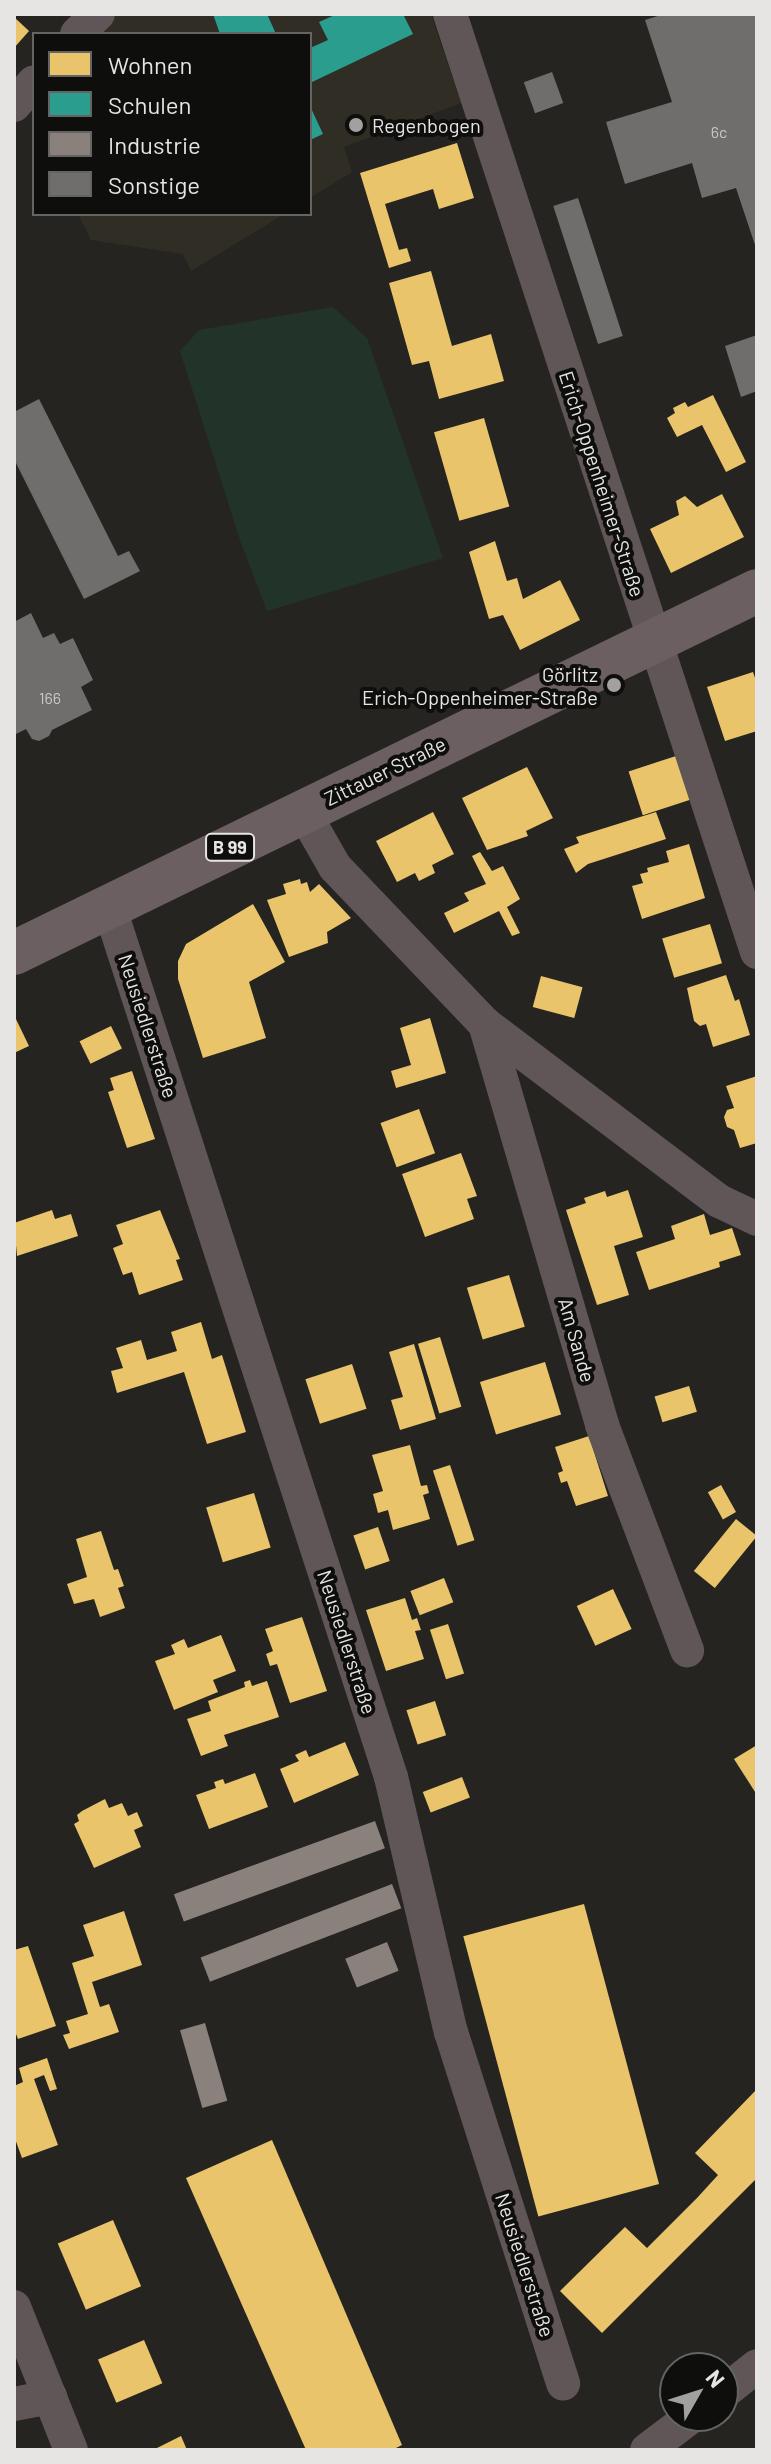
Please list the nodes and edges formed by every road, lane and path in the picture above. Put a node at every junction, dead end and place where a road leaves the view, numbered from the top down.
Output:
1 (98, 14) edge
2 (450, 14) edge
3 (79, 32) edge
4 (32, 84) edge
5 (14, 105) edge
6 (757, 591) edge
7 (654, 642) junction
8 (303, 811) junction
9 (744, 874) edge
10 (109, 906) junction
11 (757, 952) edge
12 (14, 953) edge
13 (485, 1024) junction
14 (757, 1219) edge
15 (687, 1650) dead end
16 (14, 2307) edge
17 (757, 2366) edge
18 (739, 2380) edge
19 (563, 2384) dead end
20 (50, 2397) junction
21 (14, 2404) edge
22 (671, 2432) edge
23 (71, 2450) edge
24 (647, 2450) edge

1 - 3 street
2 - 7 street, Erich-Oppenheimer-Straße
4 - 5 street
6 - 7 main road, Zittauer Straße / B 99
7 - 8 main road, Zittauer Straße / B 99
7 - 9 street, Erich-Oppenheimer-Straße
8 - 10 main road, Zittauer Straße / B 99
8 - 13 street, Am Sande
9 - 11 street, Erich-Oppenheimer-Straße
10 - 12 main road, Zittauer Straße / B 99
10 - 19 street, Neusiedlerstraße
13 - 14 street, Am Sande
13 - 15 street, Am Sande
16 - 20 street
17 - 18 street
20 - 21 street
20 - 23 street
22 - 24 street

